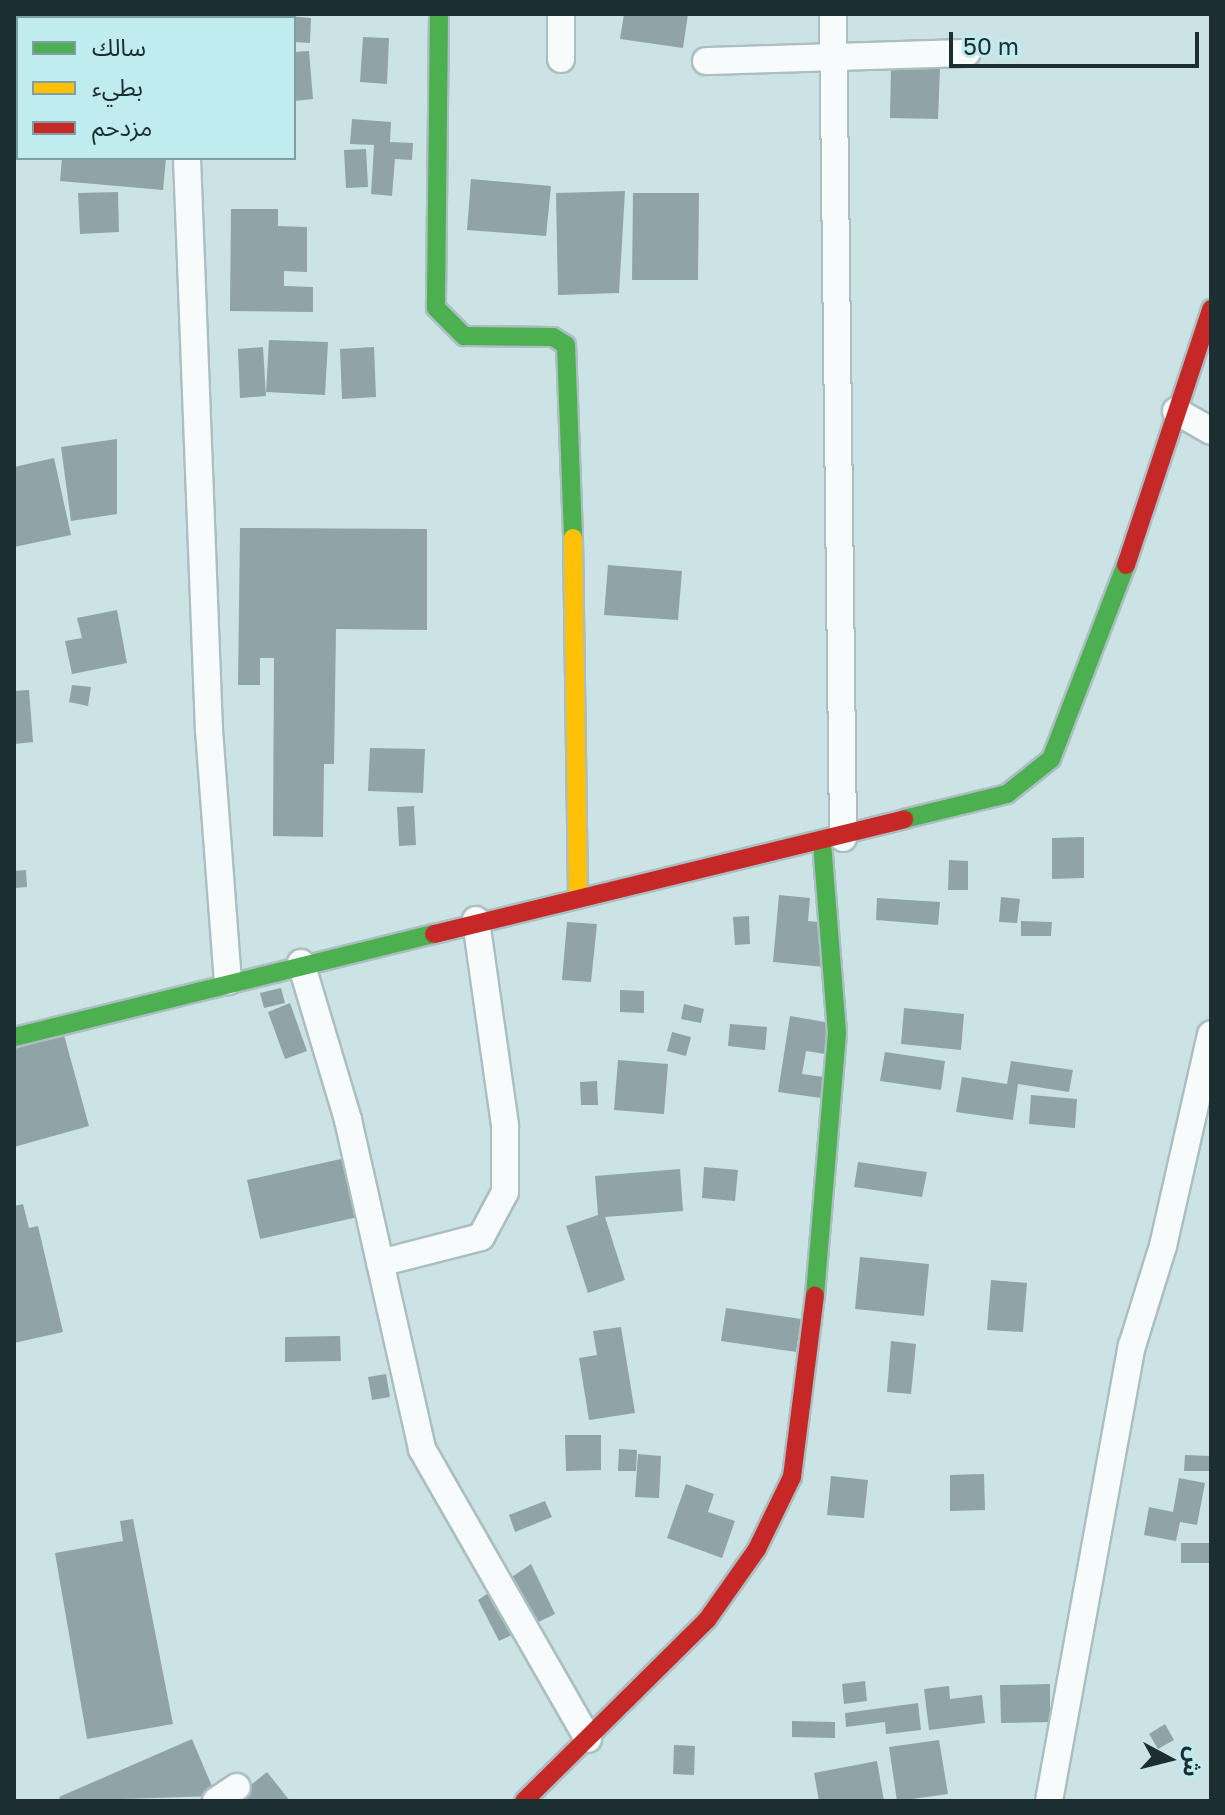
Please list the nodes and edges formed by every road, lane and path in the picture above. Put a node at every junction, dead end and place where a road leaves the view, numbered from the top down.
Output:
1 (439, 14) edge
2 (561, 14) edge
3 (833, 14) edge
4 (967, 53) dead end
5 (833, 55) junction
6 (561, 59) dead end
7 (706, 61) dead end
8 (187, 160) edge
9 (1211, 309) edge
10 (1176, 411) junction
11 (1211, 431) edge
12 (832, 840) junction
13 (578, 897) junction
14 (476, 920) junction
15 (301, 963) junction
16 (228, 981) junction
17 (1211, 1034) edge
18 (14, 1037) edge
19 (380, 1263) junction
20 (588, 1739) junction
21 (524, 1801) edge
22 (1049, 1801) edge

1 - 13 street
2 - 6 street
3 - 5 street
4 - 5 street
5 - 7 street
5 - 12 street
8 - 16 street
9 - 10 street
10 - 11 street
10 - 12 street
12 - 13 street
12 - 20 street
13 - 14 street
14 - 15 street
14 - 19 street
15 - 16 street
15 - 19 street
16 - 18 street
17 - 22 street
19 - 20 street
20 - 21 street

